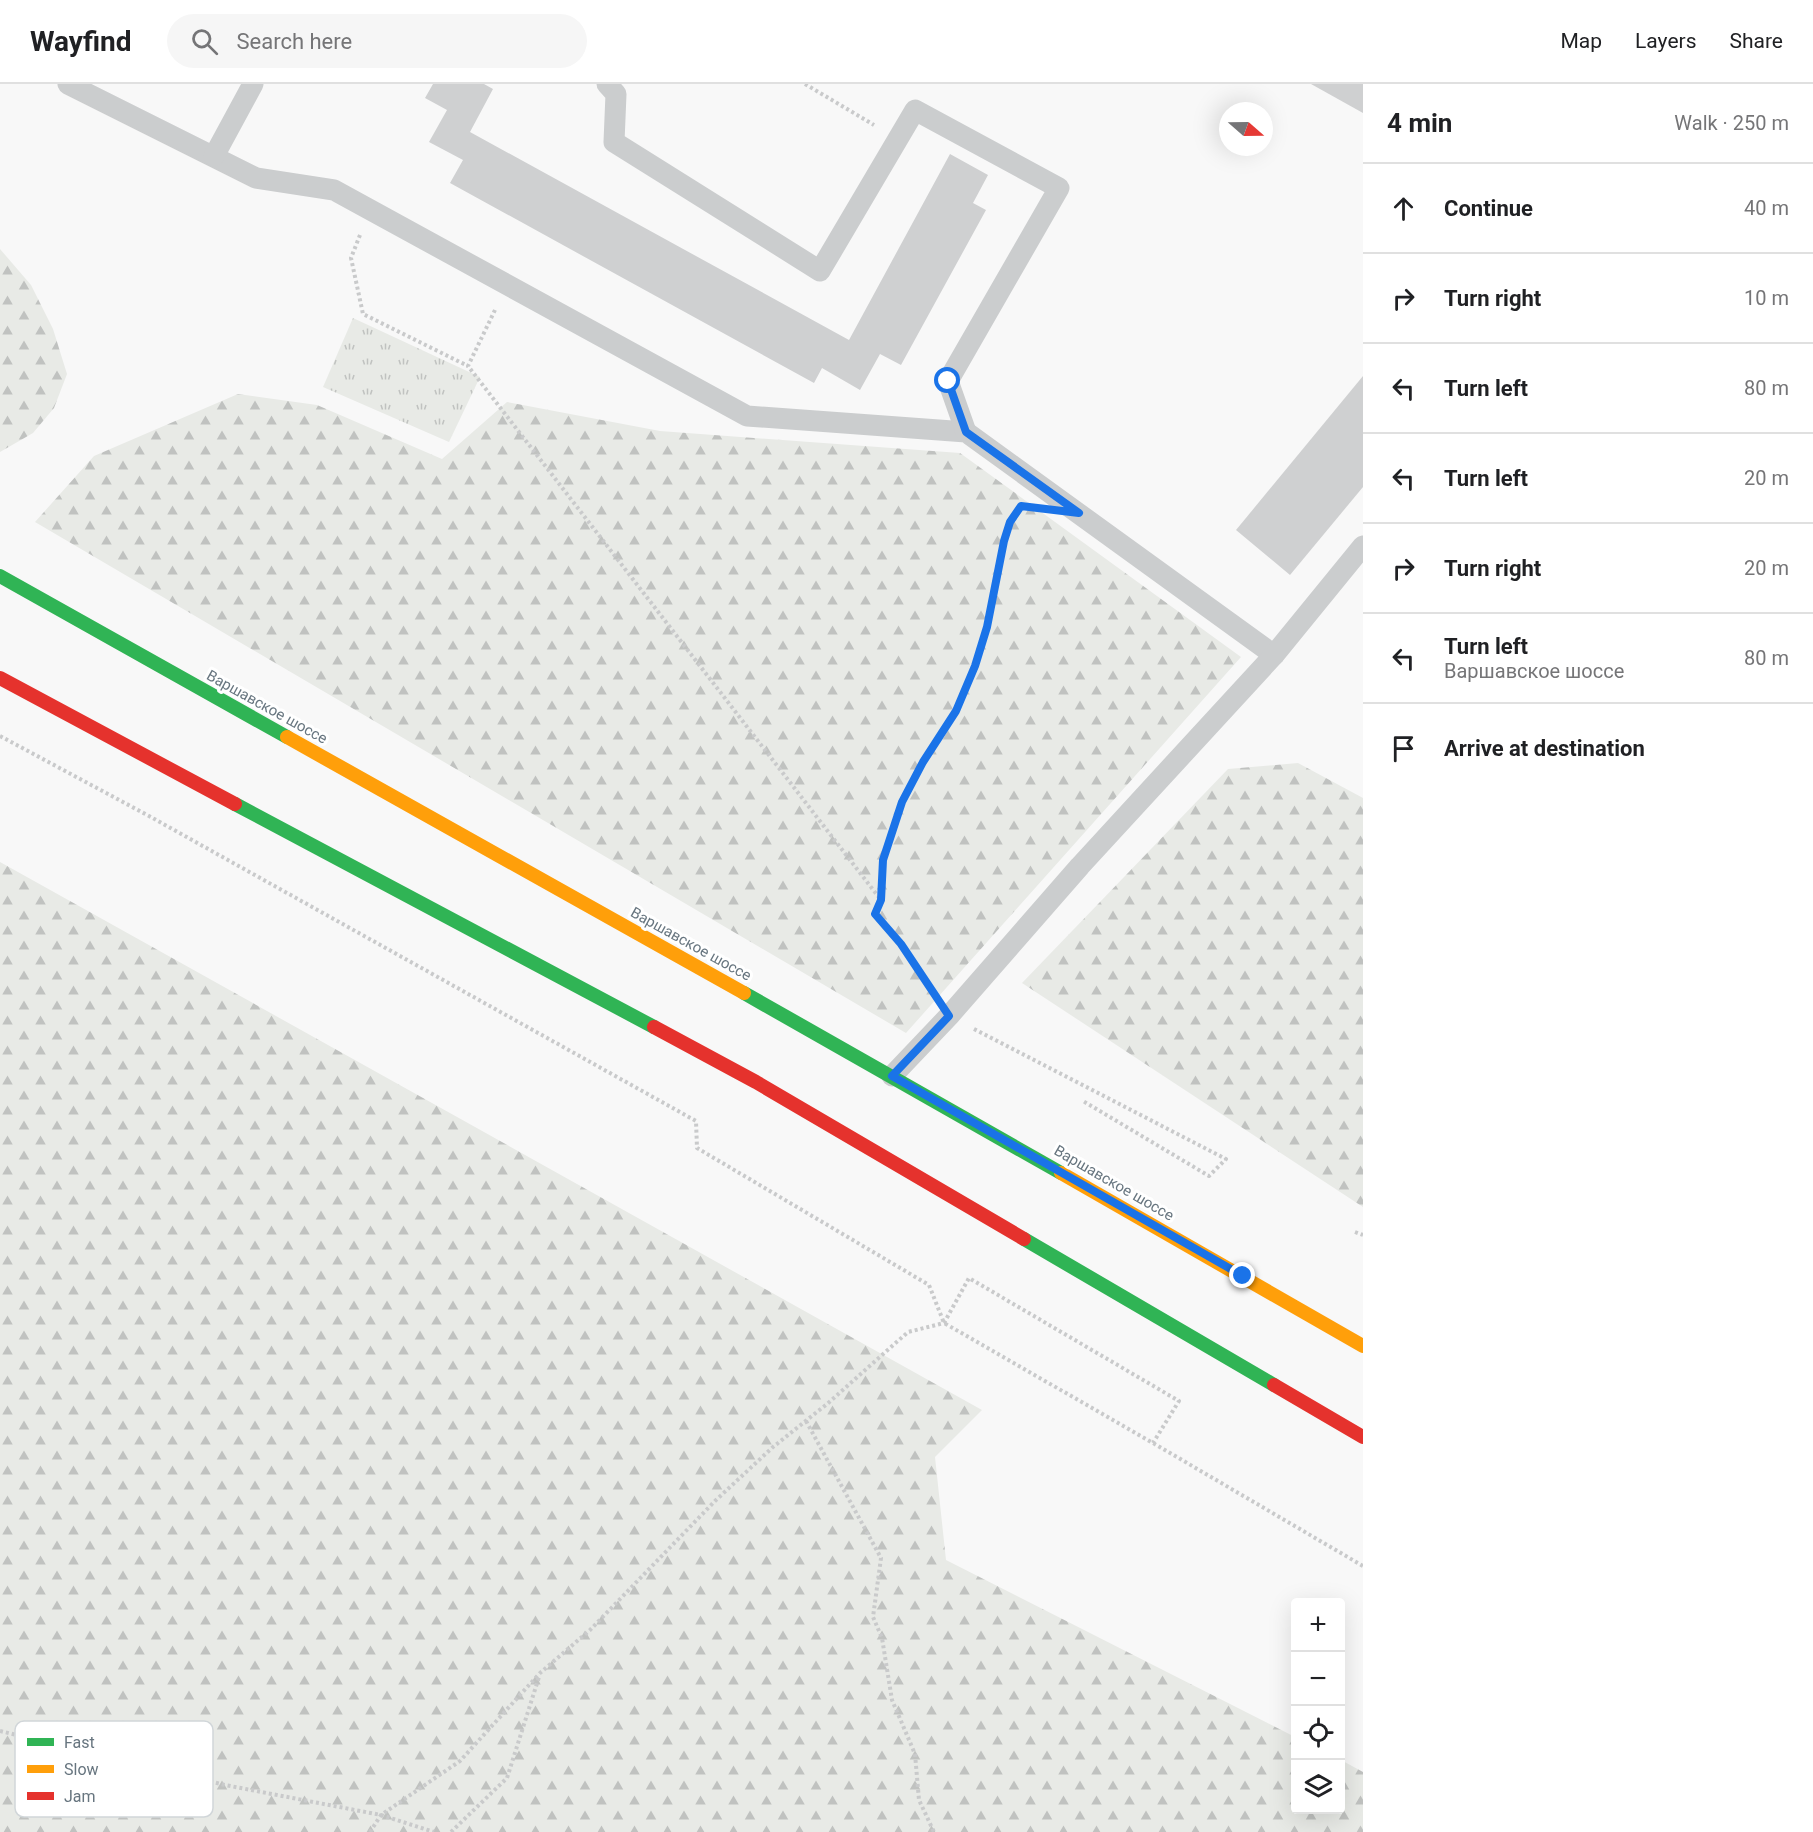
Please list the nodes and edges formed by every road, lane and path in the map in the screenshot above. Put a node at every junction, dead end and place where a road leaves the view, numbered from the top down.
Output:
1 (68, 84) edge
2 (253, 84) edge
3 (806, 84) edge
4 (615, 87) edge
5 (898, 139) junction
6 (214, 156) junction
7 (370, 210) junction
8 (508, 285) junction
9 (468, 366) junction
10 (966, 432) junction
11 (1031, 507) dead end
12 (1363, 546) edge
13 (0, 576) edge
14 (1274, 655) junction
15 (0, 678) edge
16 (0, 736) edge
17 (881, 900) junction
18 (949, 1016) junction
19 (892, 1076) junction
20 (1083, 1101) dead end
21 (1355, 1232) dead end
22 (1363, 1235) edge
23 (944, 1323) junction
24 (1363, 1346) edge
25 (806, 1421) junction
26 (1363, 1437) edge
27 (1153, 1443) junction
28 (1363, 1566) edge
29 (540, 1673) junction
30 (0, 1731) edge
31 (15, 1735) edge
32 (213, 1782) edge
33 (381, 1815) junction
34 (370, 1832) edge
35 (434, 1832) edge
36 (451, 1832) edge
37 (934, 1832) edge

1 - 6 lane
2 - 6 lane
3 - 5 path
4 - 5 lane
5 - 10 lane
6 - 7 lane
7 - 8 lane
7 - 9 path
8 - 9 path
8 - 10 lane
9 - 17 path
10 - 14 lane
11 - 17 path
12 - 14 lane
13 - 19 main road, Варшавское шоссе
14 - 18 lane
15 - 26 main road
16 - 23 path
17 - 18 path
18 - 19 lane
18 - 20 path
19 - 24 main road, Варшавское шоссе
21 - 22 path
23 - 25 path
23 - 27 path
23 - 27 path
25 - 29 path
25 - 37 path
27 - 28 path
29 - 33 path
29 - 36 path
30 - 31 path
32 - 33 path
33 - 34 path
33 - 35 path

